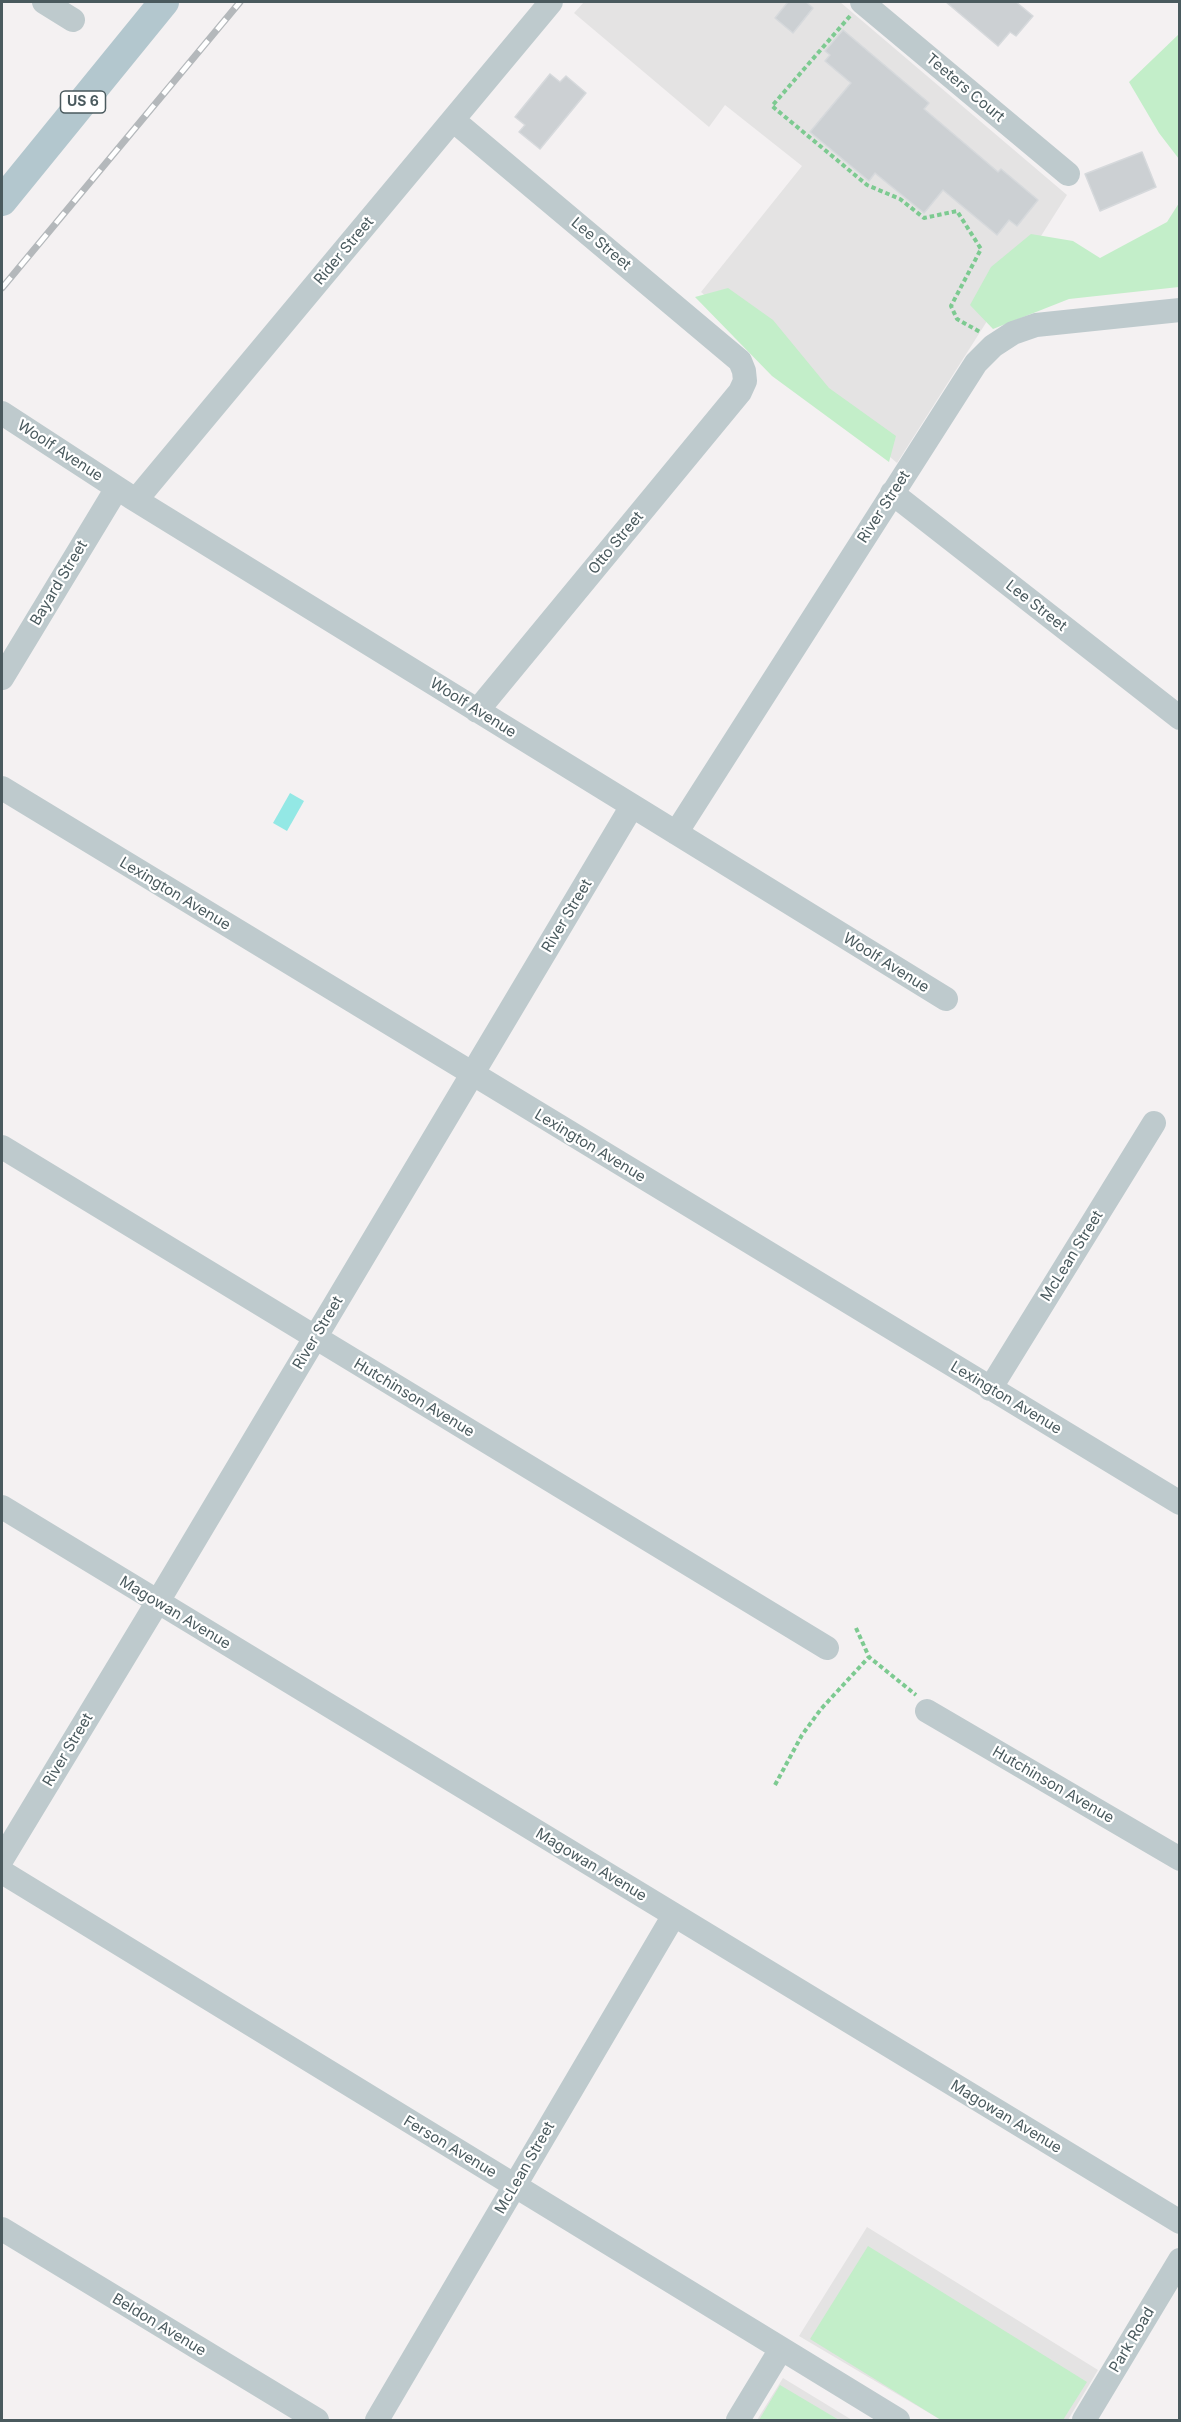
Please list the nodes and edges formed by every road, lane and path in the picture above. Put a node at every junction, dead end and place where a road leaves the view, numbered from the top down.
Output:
1 (44, 2) edge
2 (164, 2) edge
3 (551, 2) edge
4 (862, 2) edge
5 (73, 20) dead end
6 (453, 120) junction
7 (1068, 174) dead end
8 (2, 201) edge
9 (1179, 310) edge
10 (980, 332) dead end
11 (744, 370) joint
12 (2, 413) edge
13 (892, 493) junction
14 (127, 494) junction
15 (2, 678) edge
16 (477, 711) junction
17 (1179, 718) edge
18 (2, 788) edge
19 (633, 806) junction
20 (676, 833) junction
21 (946, 999) dead end
22 (472, 1074) junction
23 (1154, 1123) dead end
24 (2, 1147) edge
25 (315, 1338) junction
26 (990, 1389) junction
27 (1179, 1503) edge
28 (2, 1507) edge
29 (158, 1602) junction
30 (856, 1628) dead end
31 (827, 1648) dead end
32 (869, 1657) junction
33 (921, 1702) joint
34 (775, 1785) dead end
35 (2, 1859) edge
36 (1179, 1859) edge
37 (2, 1872) edge
38 (674, 1915) junction
39 (515, 2186) junction
40 (1179, 2222) edge
41 (2, 2229) edge
42 (1179, 2260) edge
43 (781, 2349) junction
44 (304, 2417) edge
45 (377, 2421) edge
46 (738, 2421) edge
47 (898, 2421) edge
48 (1084, 2421) edge

1 - 5 street
2 - 8 main road, US 6
3 - 6 street, Rider Street
4 - 7 street, Teeters Court
4 - 10 path
6 - 11 street, Lee Street
6 - 14 street, Rider Street
9 - 13 street, River Street
11 - 16 street, Otto Street
12 - 14 street, Woolf Avenue
13 - 17 street, Lee Street
13 - 20 street, River Street
14 - 15 street, Bayard Street
14 - 16 street, Woolf Avenue
16 - 19 street, Woolf Avenue
18 - 22 street, Lexington Avenue
19 - 20 street, Woolf Avenue
19 - 22 street, River Street
20 - 21 street, Woolf Avenue
22 - 25 street, River Street
22 - 26 street, Lexington Avenue
23 - 26 street, McLean Street
24 - 25 street, Hutchinson Avenue
25 - 29 street, River Street
25 - 31 street, Hutchinson Avenue
26 - 27 street, Lexington Avenue
28 - 29 street, Magowan Avenue
29 - 35 street, River Street
29 - 38 street, Magowan Avenue
30 - 32 path
32 - 33 path
32 - 34 path
33 - 36 street, Hutchinson Avenue
37 - 39 street, Ferson Avenue
38 - 39 street, McLean Street
38 - 40 street, Magowan Avenue
39 - 43 street, Ferson Avenue
39 - 45 street, McLean Street
41 - 44 street, Beldon Avenue
42 - 48 street, Park Road
43 - 46 street
43 - 47 street, Ferson Avenue

